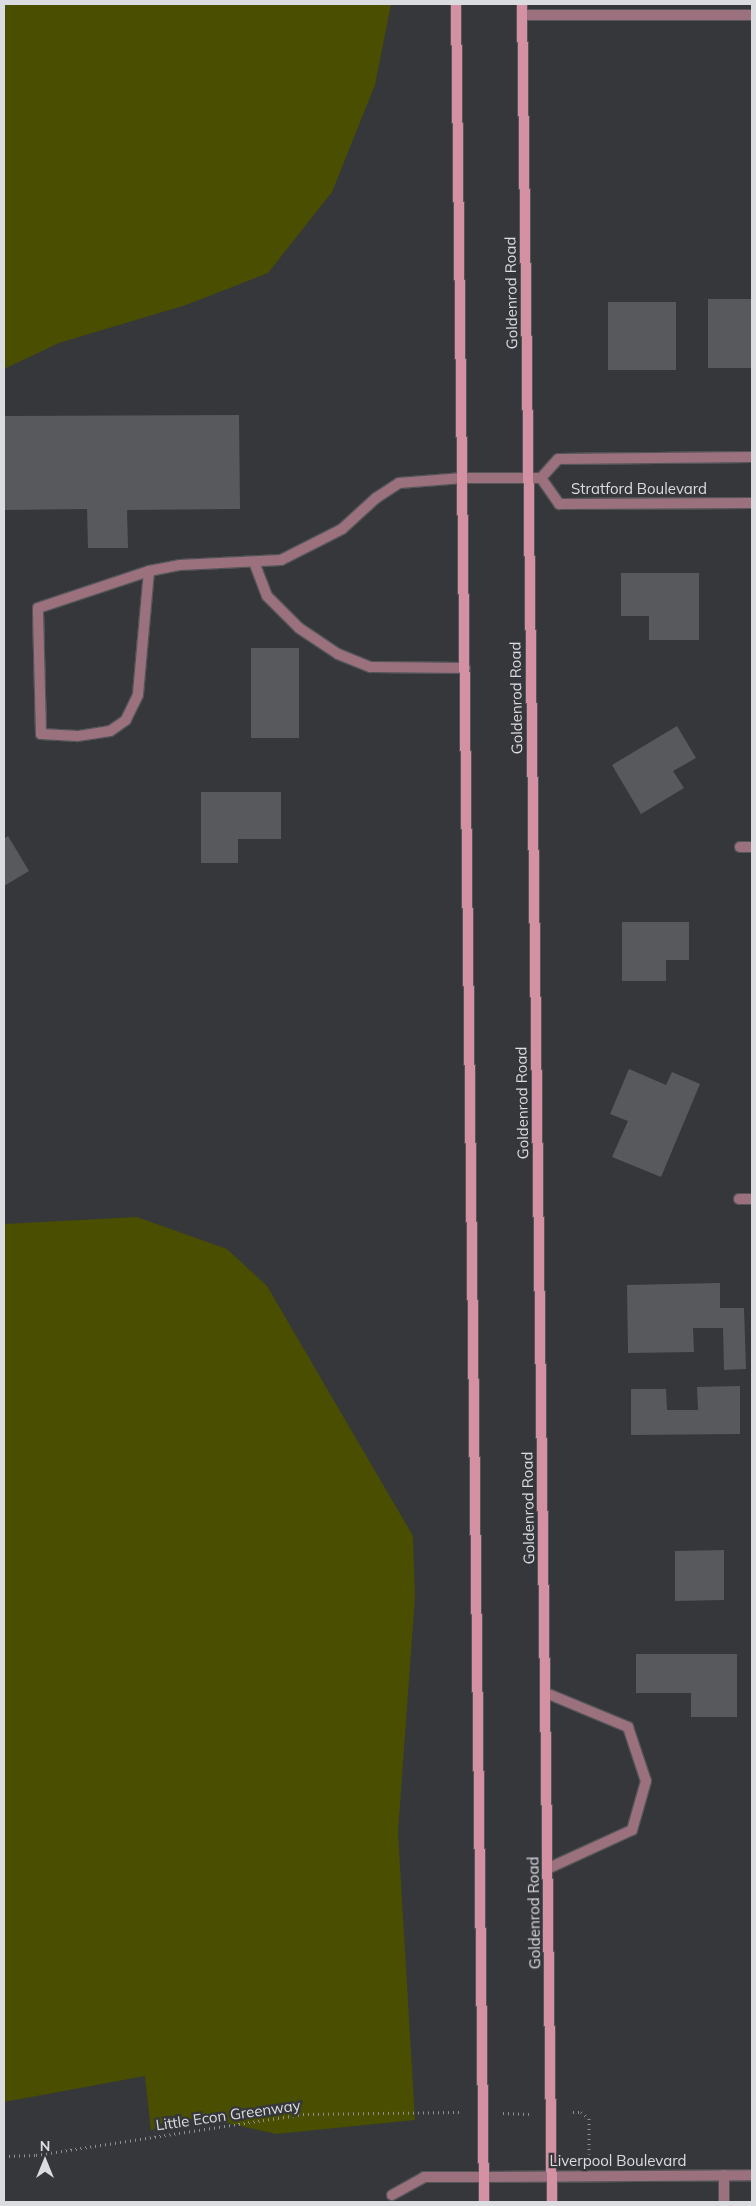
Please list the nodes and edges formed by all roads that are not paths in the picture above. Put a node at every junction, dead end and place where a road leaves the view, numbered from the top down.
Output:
1 (456, 4) edge
2 (513, 4) edge
3 (522, 4) edge
4 (522, 15) junction
5 (752, 15) edge
6 (752, 457) edge
7 (463, 478) junction
8 (528, 478) junction
9 (541, 478) junction
10 (752, 503) edge
11 (254, 562) junction
12 (149, 572) junction
13 (465, 668) junction
14 (740, 847) dead end
15 (752, 847) edge
16 (739, 1199) dead end
17 (752, 1199) edge
18 (546, 1693) junction
19 (549, 1868) junction
20 (724, 2175) junction
21 (752, 2175) edge
22 (552, 2176) junction
23 (484, 2177) junction
24 (392, 2195) dead end
25 (484, 2202) edge
26 (552, 2202) edge
27 (724, 2202) edge

1 - 7 main road
2 - 4 main road
3 - 4 main road, Goldenrod Road
4 - 5 street
4 - 8 main road, Goldenrod Road
6 - 9 street, Stratford Boulevard
7 - 8 street
7 - 11 street
7 - 13 main road
8 - 9 street
8 - 18 main road, Goldenrod Road
9 - 10 street, Stratford Boulevard
11 - 12 street
11 - 13 street
12 - 12 street
13 - 23 main road
14 - 15 street
16 - 17 street
18 - 19 main road, Goldenrod Road
18 - 19 street
19 - 22 main road, Goldenrod Road
20 - 21 street, Liverpool Boulevard
20 - 22 street, Liverpool Boulevard
20 - 27 street
22 - 23 street, Liverpool Boulevard
22 - 26 main road, Goldenrod Road
23 - 24 street, Liverpool Boulevard
23 - 25 main road

